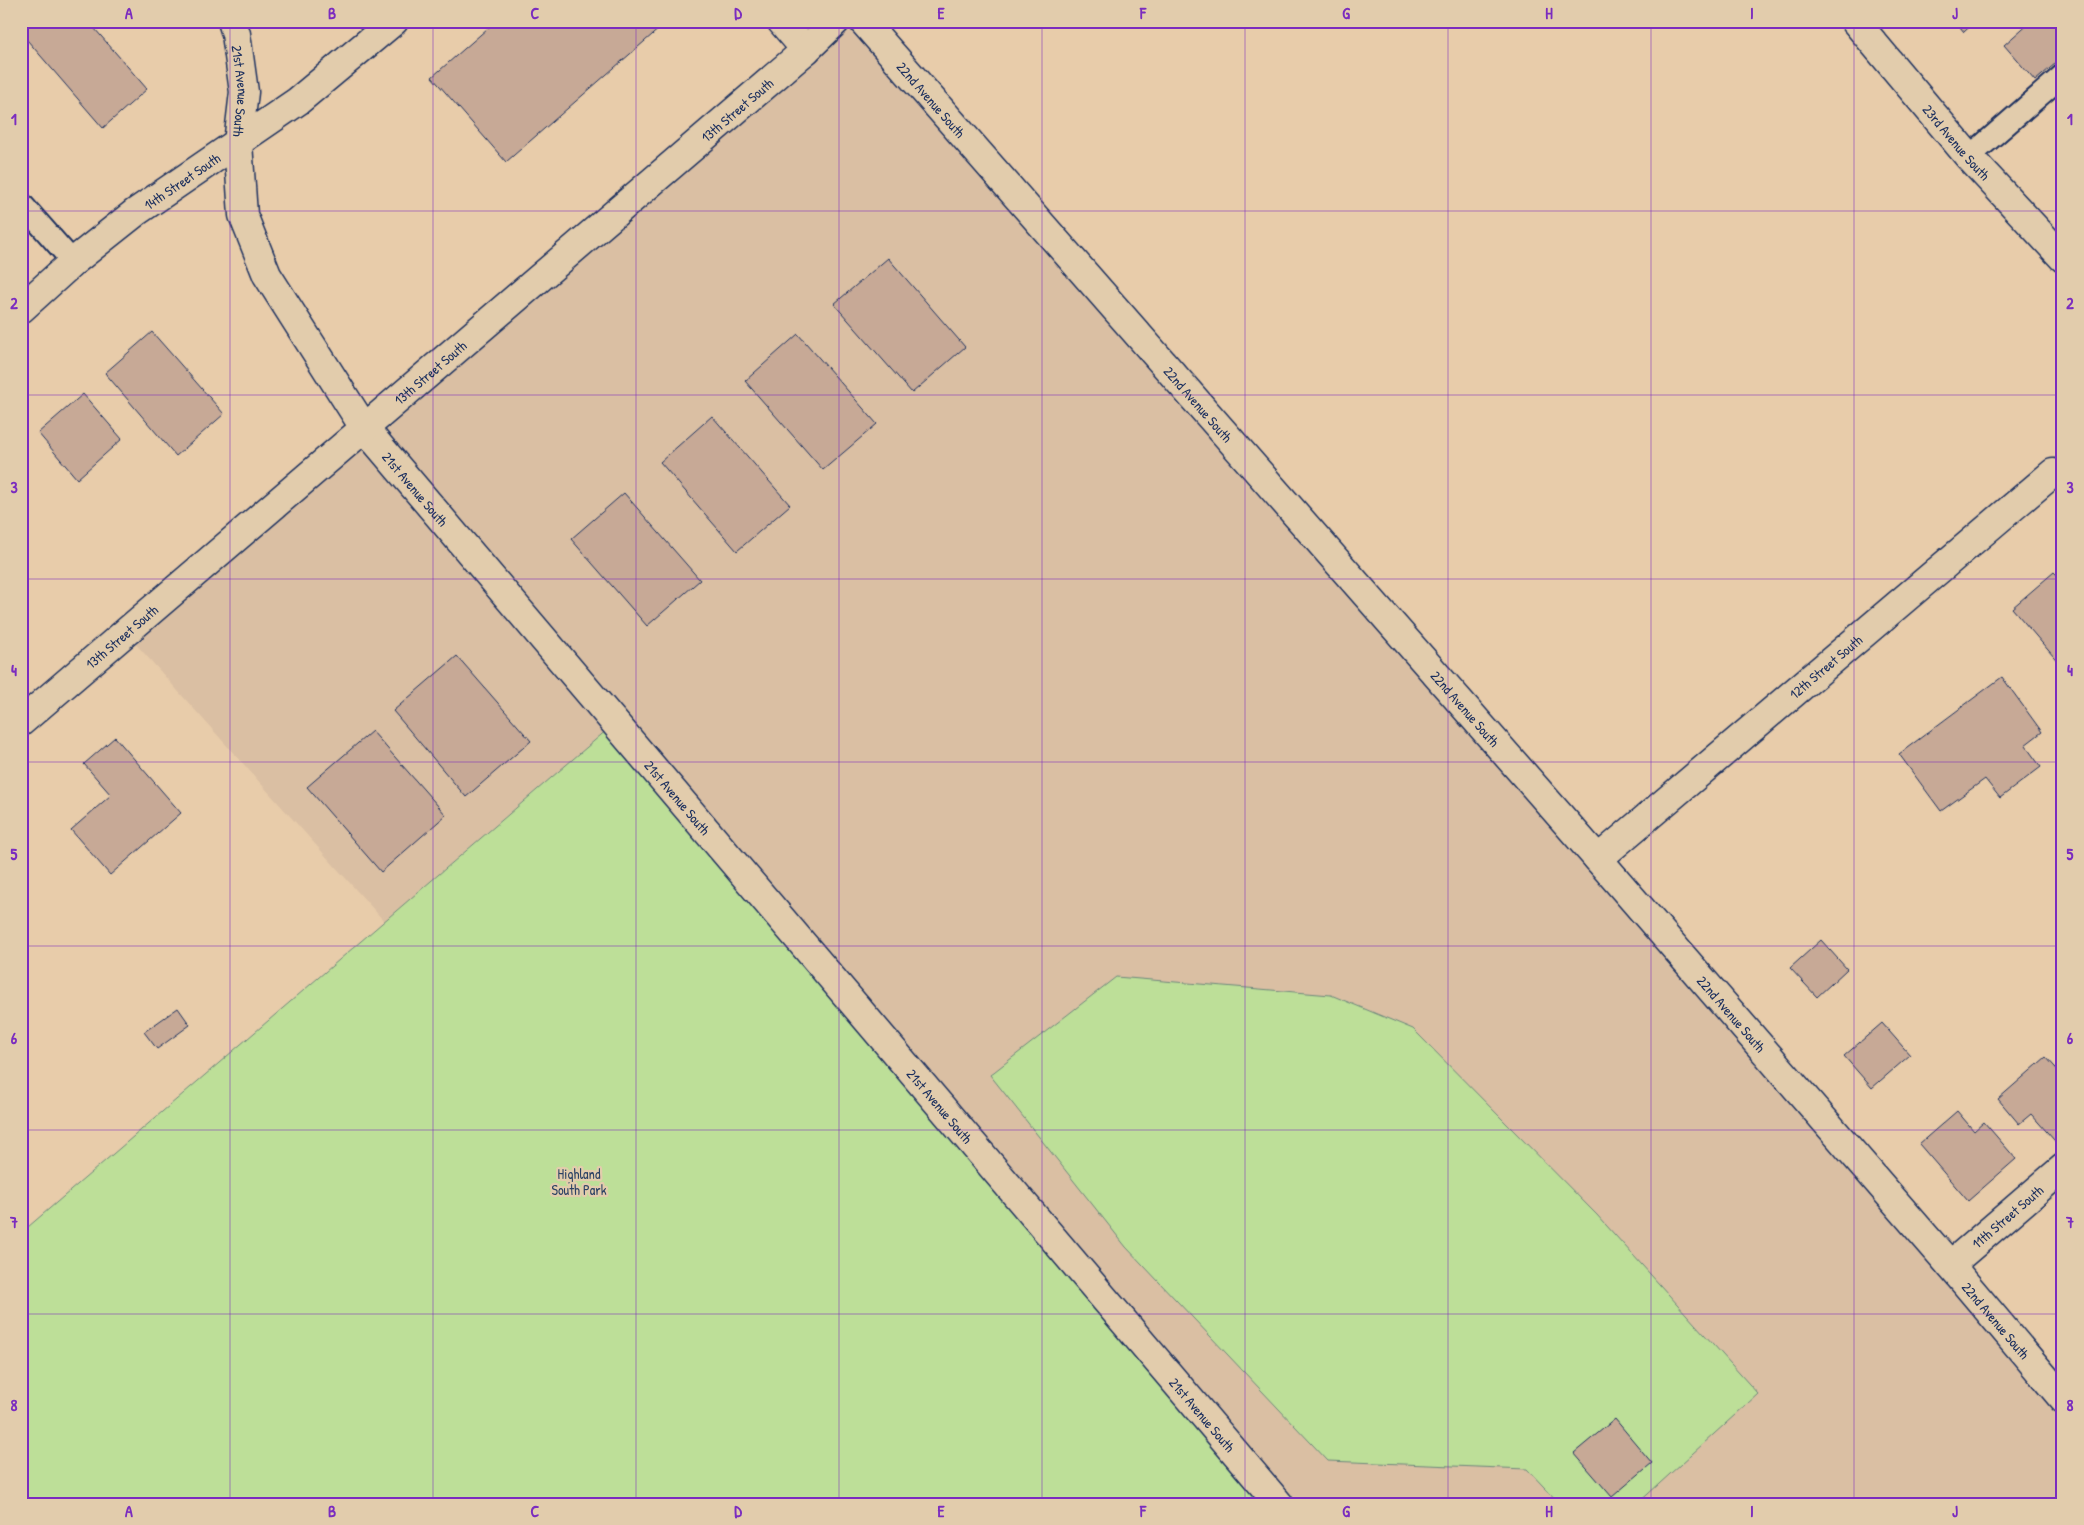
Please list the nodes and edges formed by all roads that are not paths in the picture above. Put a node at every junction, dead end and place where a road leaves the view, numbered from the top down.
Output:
1 (232, 21) edge
2 (394, 21) edge
3 (781, 21) edge
4 (836, 21) edge
5 (864, 21) edge
6 (1855, 21) edge
7 (806, 50) junction
8 (2063, 75) edge
9 (238, 143) junction
10 (1969, 156) junction
11 (21, 203) edge
12 (2063, 258) edge
13 (72, 262) junction
14 (21, 309) edge
15 (365, 429) junction
16 (2052, 473) dead end
17 (21, 722) edge
18 (1598, 859) junction
19 (2063, 1168) edge
20 (1950, 1265) junction
21 (2063, 1399) edge
22 (1278, 1504) edge

1 - 9 street, 21st Avenue South
2 - 9 street, 14th Street South
3 - 7 street
4 - 7 street, 13th Street South
5 - 18 street, 22nd Avenue South
6 - 10 street, 23rd Avenue South
7 - 15 street, 13th Street South
8 - 10 lane
9 - 13 street, 14th Street South
9 - 15 street, 21st Avenue South
10 - 12 street, 23rd Avenue South
11 - 13 lane
13 - 14 street, 14th Street South
15 - 17 street, 13th Street South
15 - 22 street, 21st Avenue South
16 - 18 street, 12th Street South
18 - 20 street, 22nd Avenue South
19 - 20 street, 11th Street South
20 - 21 street, 22nd Avenue South

